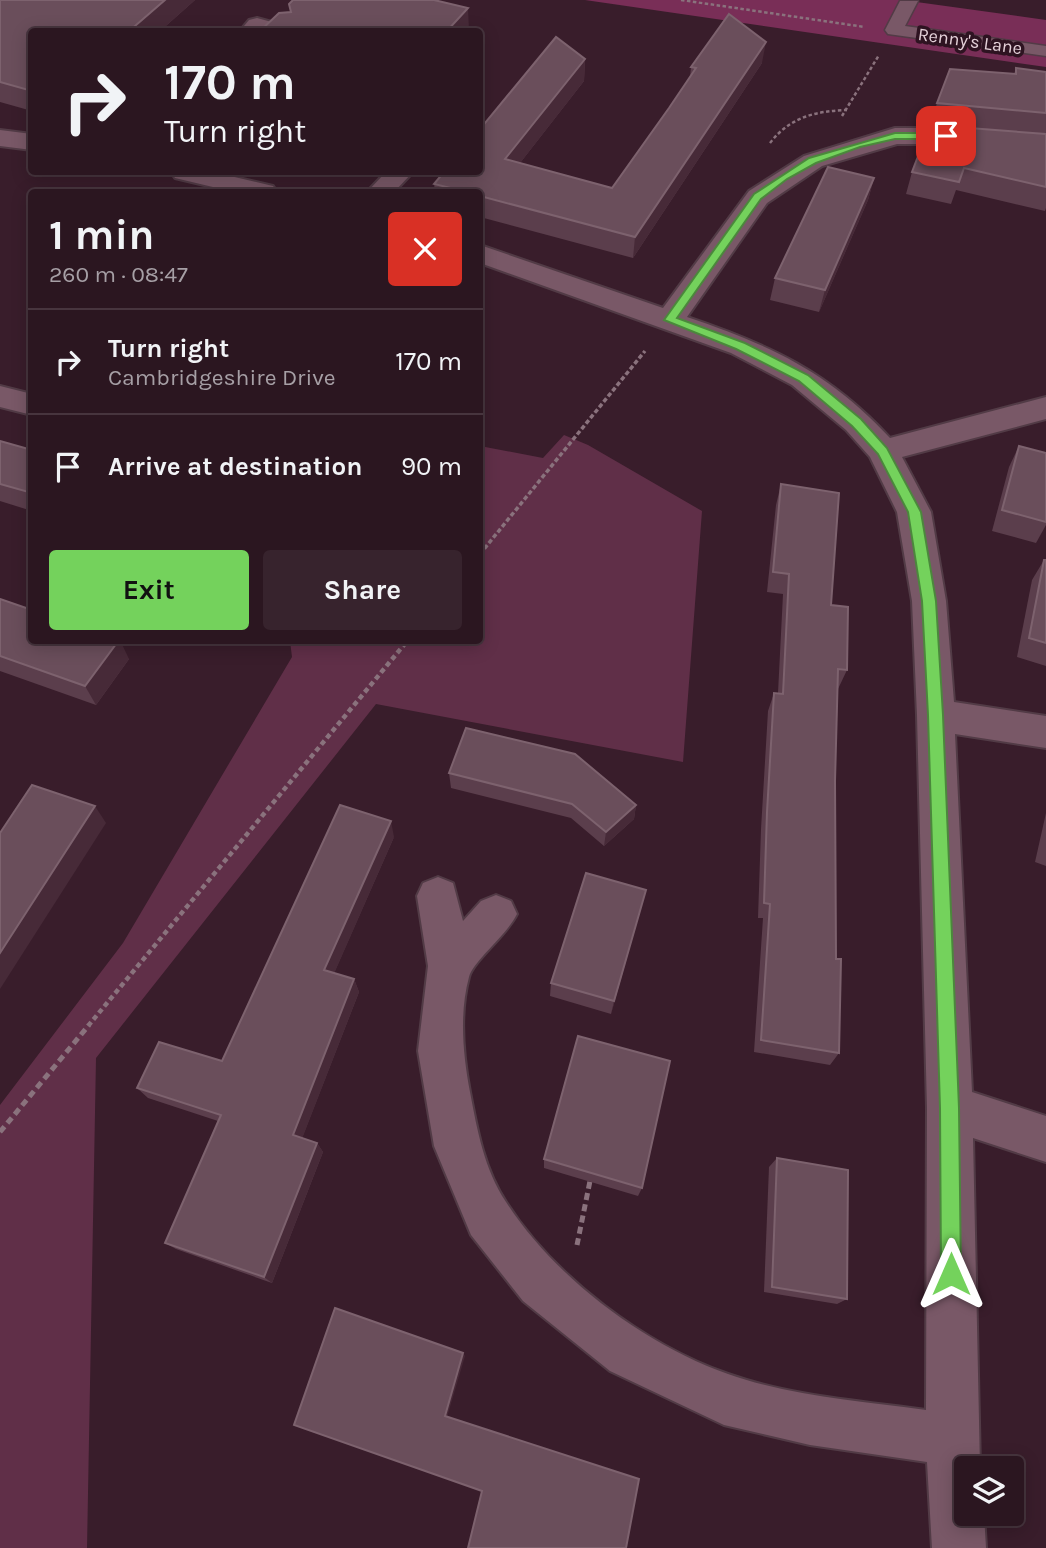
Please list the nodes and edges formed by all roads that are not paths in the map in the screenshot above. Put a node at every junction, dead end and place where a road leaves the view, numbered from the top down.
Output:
1 (909, 1) edge
2 (1046, 51) edge
3 (0, 138) edge
4 (28, 142) edge
5 (1046, 146) edge
6 (196, 175) edge
7 (397, 175) edge
8 (252, 189) edge
9 (383, 189) edge
10 (483, 255) edge
11 (670, 320) junction
12 (0, 396) edge
13 (28, 404) edge
14 (1046, 408) edge
15 (883, 451) junction
16 (936, 715) junction
17 (1046, 732) edge
18 (438, 896) dead end
19 (496, 914) dead end
20 (449, 966) junction
21 (950, 1108) junction
22 (1046, 1139) edge
23 (951, 1440) junction
24 (959, 1548) edge

1 - 2 lane, Renny's Lane
3 - 4 street
5 - 11 street
6 - 8 street
7 - 9 street
10 - 11 street
11 - 15 street
12 - 13 street
14 - 15 street
15 - 16 street
16 - 17 street
16 - 21 street
18 - 20 street
19 - 20 street
20 - 23 street
21 - 22 street
21 - 23 street
23 - 24 street

